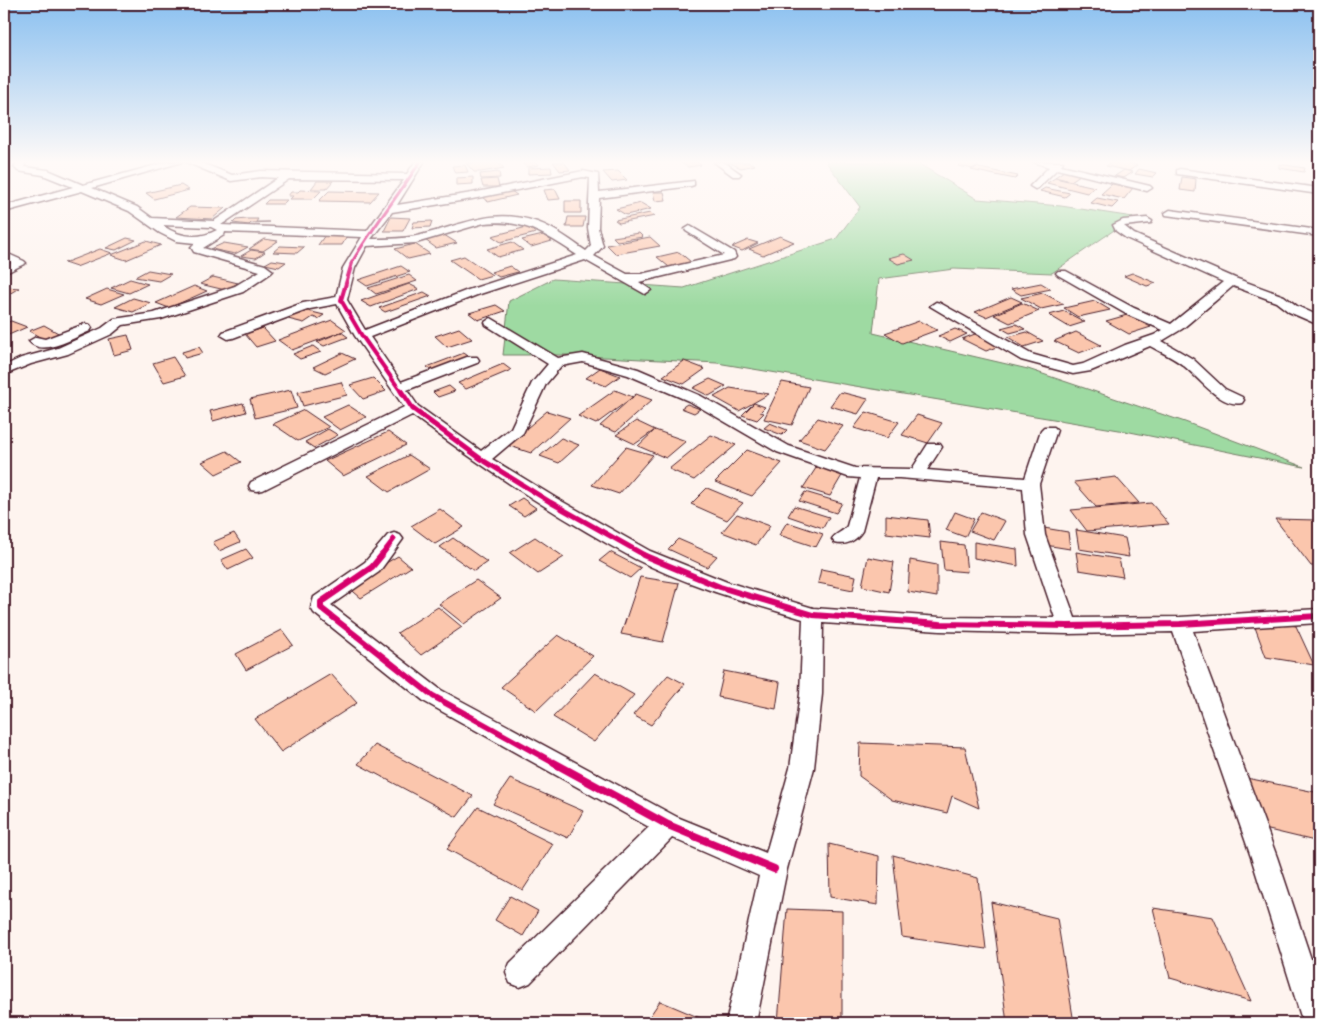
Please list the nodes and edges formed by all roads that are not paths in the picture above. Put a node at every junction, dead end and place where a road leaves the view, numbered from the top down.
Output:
1 (134, 210) edge
2 (245, 210) edge
3 (388, 210) edge
4 (595, 210) edge
5 (1170, 213) dead end
6 (152, 221) junction
7 (1147, 221) dead end
8 (221, 229) junction
9 (690, 229) dead end
10 (1319, 233) edge
11 (366, 238) junction
12 (4, 255) edge
13 (586, 256) junction
14 (4, 271) edge
15 (1062, 273) dead end
16 (626, 278) junction
17 (1231, 281) junction
18 (454, 288) dead end
19 (646, 290) dead end
20 (341, 300) junction
21 (442, 303) junction
22 (936, 306) dead end
23 (1319, 321) edge
24 (119, 322) junction
25 (491, 322) dead end
26 (1172, 329) junction
27 (228, 335) dead end
28 (362, 336) junction
29 (36, 341) dead end
30 (1152, 341) junction
31 (472, 360) dead end
32 (556, 363) junction
33 (4, 371) edge
34 (399, 388) junction
35 (1237, 400) dead end
36 (413, 409) junction
37 (1049, 430) dead end
38 (934, 447) dead end
39 (481, 459) junction
40 (868, 474) junction
41 (916, 475) junction
42 (1030, 484) junction
43 (257, 486) dead end
44 (394, 539) dead end
45 (841, 539) dead end
46 (813, 615) junction
47 (1319, 616) edge
48 (1180, 624) junction
49 (1068, 626) junction
50 (668, 826) junction
51 (774, 869) junction
52 (520, 973) dead end
53 (742, 1023) edge
54 (1318, 1023) edge

1 - 6 street
2 - 8 street
3 - 11 street
4 - 13 street
5 - 10 street
6 - 8 street
6 - 8 street
7 - 17 street
8 - 11 street
8 - 24 street
9 - 16 street
11 - 13 street
11 - 20 street
12 - 14 street
13 - 16 street
13 - 21 street
15 - 26 street
16 - 19 street
17 - 23 street
17 - 26 street
18 - 21 street
20 - 27 street
20 - 28 street
21 - 28 street
22 - 30 street
24 - 29 street
24 - 33 street
25 - 32 street
26 - 30 street
28 - 34 street
30 - 35 street
31 - 34 street
32 - 39 street
32 - 40 street
34 - 36 street
36 - 39 street
36 - 43 street
37 - 42 street
38 - 41 street
39 - 46 street
40 - 41 street
40 - 45 street
41 - 42 street
42 - 49 street
44 - 50 street
46 - 49 street
46 - 51 street
47 - 48 street
48 - 49 street
48 - 54 street
50 - 51 street
50 - 52 street
51 - 53 street

